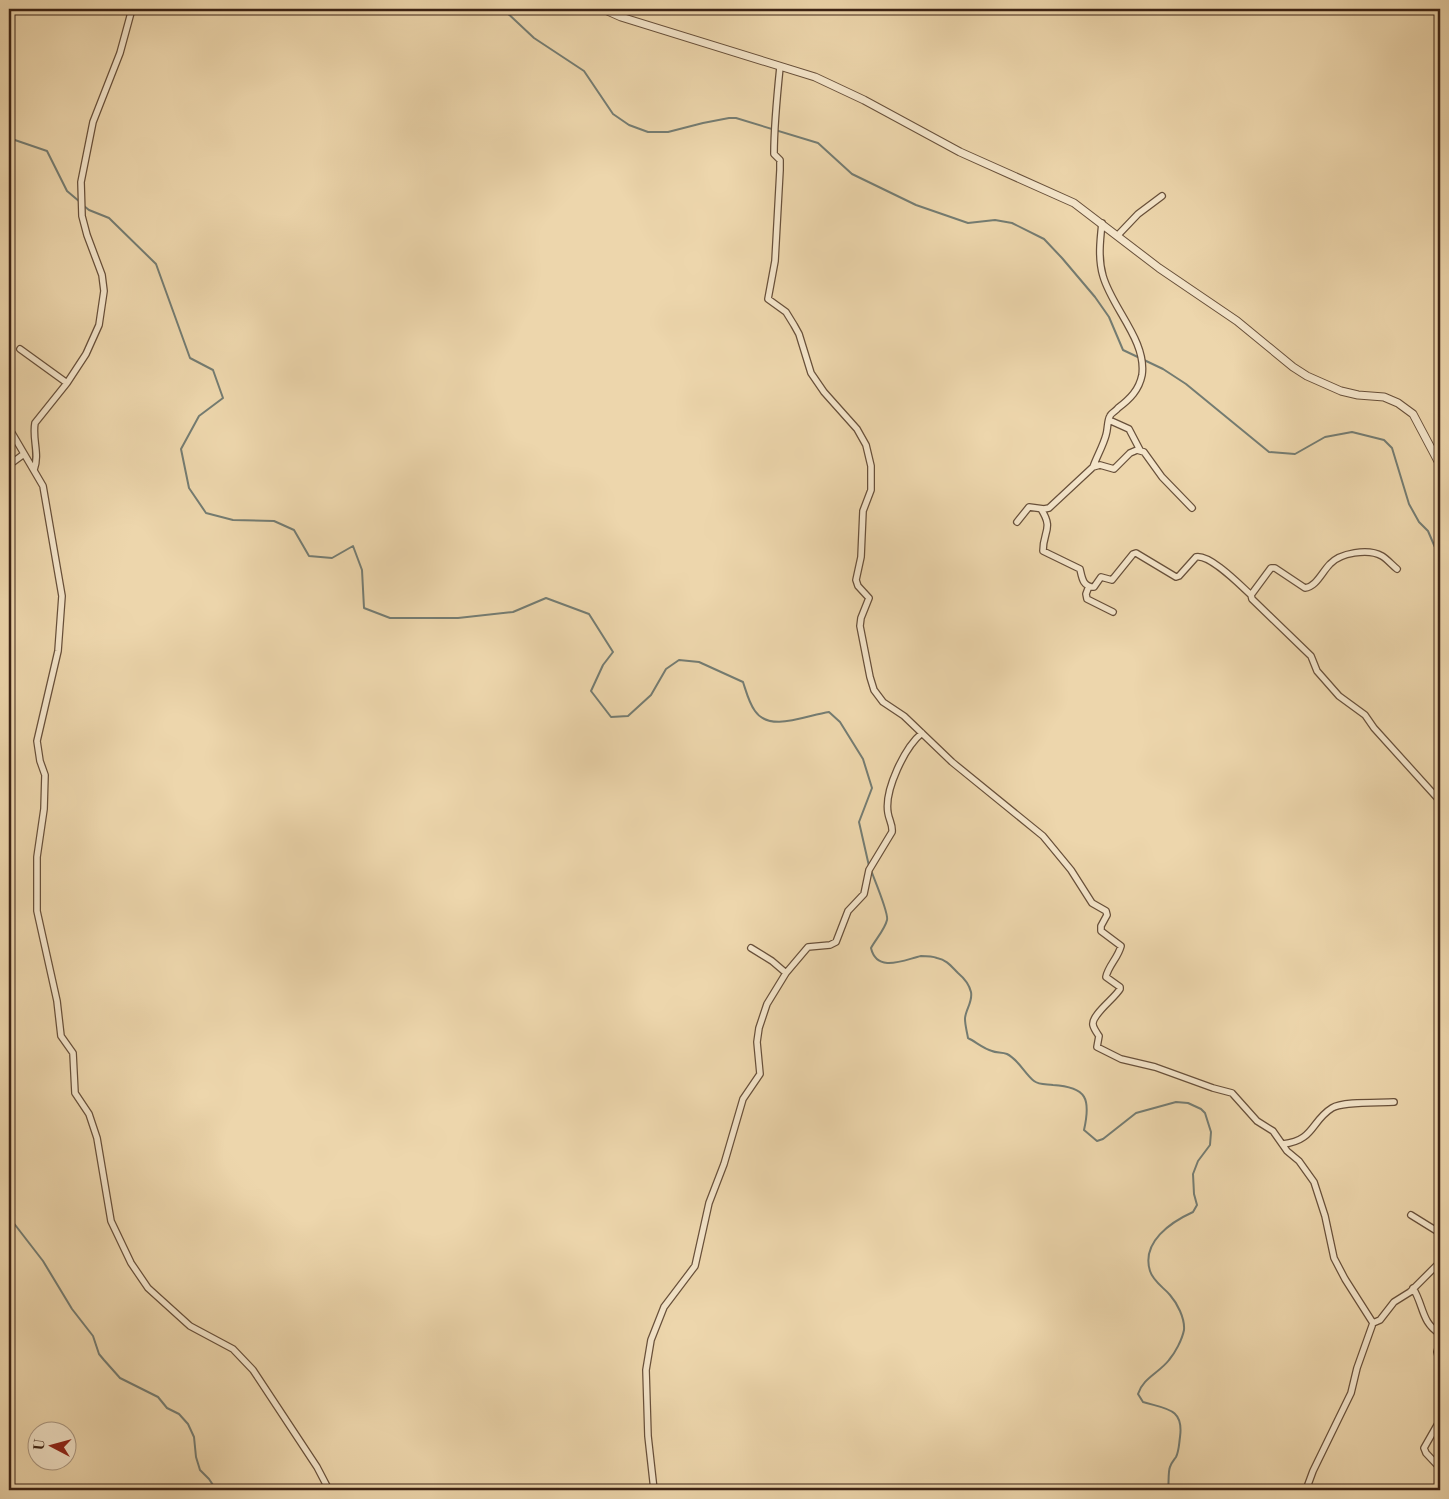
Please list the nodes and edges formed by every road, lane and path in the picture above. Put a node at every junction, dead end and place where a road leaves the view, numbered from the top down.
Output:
1 (131, 9) edge
2 (603, 9) edge
3 (866, 9) edge
4 (924, 9) edge
5 (780, 67) junction
6 (1162, 196) dead end
7 (1102, 223) junction
8 (1118, 235) junction
9 (20, 349) dead end
10 (67, 383) junction
11 (1109, 420) junction
12 (9, 428) edge
13 (1140, 450) junction
14 (24, 454) junction
15 (9, 465) edge
16 (1440, 465) edge
17 (1093, 467) junction
18 (34, 470) junction
19 (1192, 508) dead end
20 (1041, 509) junction
21 (1017, 522) dead end
22 (1397, 569) dead end
23 (1090, 586) junction
24 (1251, 595) junction
25 (1113, 612) dead end
26 (922, 732) junction
27 (1440, 801) edge
28 (751, 948) dead end
29 (786, 973) junction
30 (1394, 1102) dead end
31 (1283, 1144) junction
32 (1411, 1216) dead end
33 (1440, 1232) edge
34 (1440, 1262) edge
35 (1413, 1288) junction
36 (1373, 1323) junction
37 (1440, 1334) edge
38 (1440, 1342) edge
39 (1440, 1363) edge
40 (1440, 1420) edge
41 (1440, 1468) edge
42 (329, 1490) edge
43 (654, 1490) edge
44 (1306, 1490) edge

1 - 10 street
2 - 5 street
3 - 4 street
5 - 7 street
5 - 26 street
6 - 8 street
7 - 8 street
7 - 11 street
8 - 16 street
9 - 10 street
10 - 18 street
11 - 13 street
11 - 17 street
12 - 14 street
13 - 17 street
13 - 19 street
14 - 15 street
14 - 18 street
17 - 20 street
18 - 42 street
20 - 21 street
20 - 23 street
22 - 24 street
23 - 24 street
23 - 25 street
24 - 27 street
26 - 29 street
26 - 31 street
28 - 29 street
29 - 43 street
30 - 31 street
31 - 36 street
32 - 33 street
34 - 35 street
35 - 36 street
35 - 37 street
36 - 44 street
38 - 39 street
40 - 41 street

